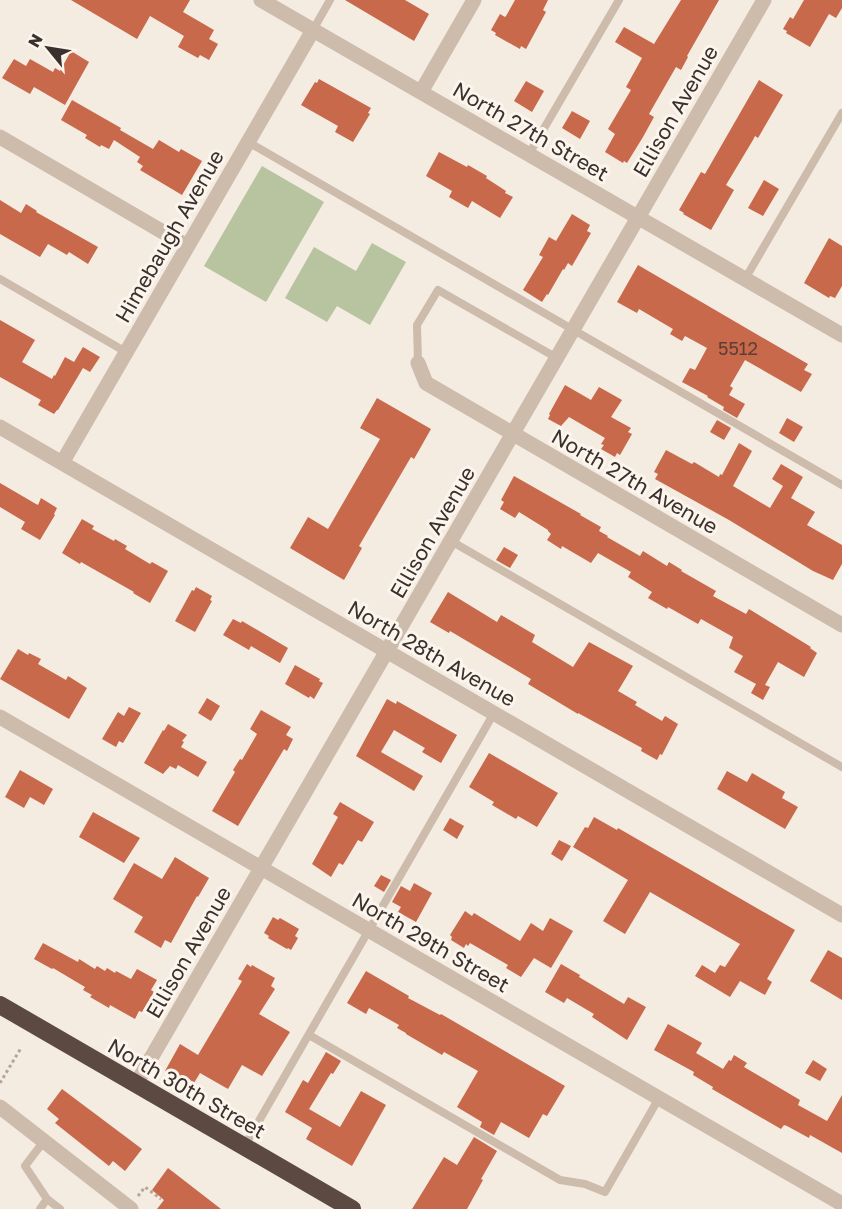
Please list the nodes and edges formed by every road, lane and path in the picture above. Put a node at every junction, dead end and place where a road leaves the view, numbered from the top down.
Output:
1 (261, 0) edge
2 (330, 0) edge
3 (474, 0) edge
4 (619, 0) edge
5 (764, 0) edge
6 (313, 30) junction
7 (421, 92) junction
8 (842, 113) edge
9 (0, 137) edge
10 (248, 142) junction
11 (529, 154) junction
12 (638, 217) junction
13 (188, 246) junction
14 (0, 279) edge
15 (746, 279) junction
16 (574, 329) junction
17 (842, 335) edge
18 (126, 352) junction
19 (557, 358) junction
20 (418, 363) joint
21 (0, 427) edge
22 (513, 435) junction
23 (62, 463) junction
24 (842, 485) edge
25 (451, 541) junction
26 (842, 625) edge
27 (387, 651) junction
28 (494, 713) junction
29 (0, 717) edge
30 (842, 767) edge
31 (261, 868) junction
32 (842, 915) edge
33 (369, 930) junction
34 (0, 1005) edge
35 (309, 1035) junction
36 (21, 1048) dead end
37 (0, 1083) edge
38 (136, 1084) junction
39 (659, 1098) junction
40 (0, 1107) edge
41 (44, 1141) junction
42 (244, 1146) junction
43 (47, 1199) junction
44 (161, 1199) dead end
45 (134, 1203) edge
46 (842, 1204) edge
47 (40, 1209) edge
48 (60, 1209) edge
49 (352, 1209) edge

1 - 6 street, North 27th Street
2 - 6 lane
3 - 7 street
4 - 11 lane
5 - 12 street, Ellison Avenue
6 - 7 street, North 27th Street
6 - 10 street, Himebaugh Avenue
7 - 11 street, North 27th Street
8 - 15 lane
9 - 13 street
10 - 13 street, Himebaugh Avenue
10 - 16 lane
11 - 12 street, North 27th Street
12 - 15 street, North 27th Street
12 - 16 street, Ellison Avenue
13 - 18 street, Himebaugh Avenue
14 - 18 lane
15 - 17 street, North 27th Street
16 - 19 street, Ellison Avenue
16 - 24 lane
18 - 23 street, Himebaugh Avenue
19 - 20 lane
19 - 22 street, Ellison Avenue
20 - 22 street, North 27th Avenue
21 - 23 street, North 28th Avenue
22 - 25 street, Ellison Avenue
22 - 26 street, North 27th Avenue
23 - 27 street, North 28th Avenue
25 - 27 street, Ellison Avenue
25 - 30 lane
27 - 28 street, North 28th Avenue
27 - 31 street, Ellison Avenue
28 - 32 street, North 28th Avenue
28 - 33 lane
29 - 31 street, North 29th Street
31 - 33 street, North 29th Street
31 - 38 street, Ellison Avenue
33 - 35 lane
33 - 39 street, North 29th Street
34 - 38 highway, North 30th Street
35 - 39 lane
35 - 42 lane
36 - 37 path
38 - 42 highway, North 30th Street
39 - 46 street, North 29th Street
40 - 41 street
41 - 43 lane
41 - 45 street
42 - 49 highway, North 30th Street
43 - 47 lane
43 - 48 lane
44 - 45 path

